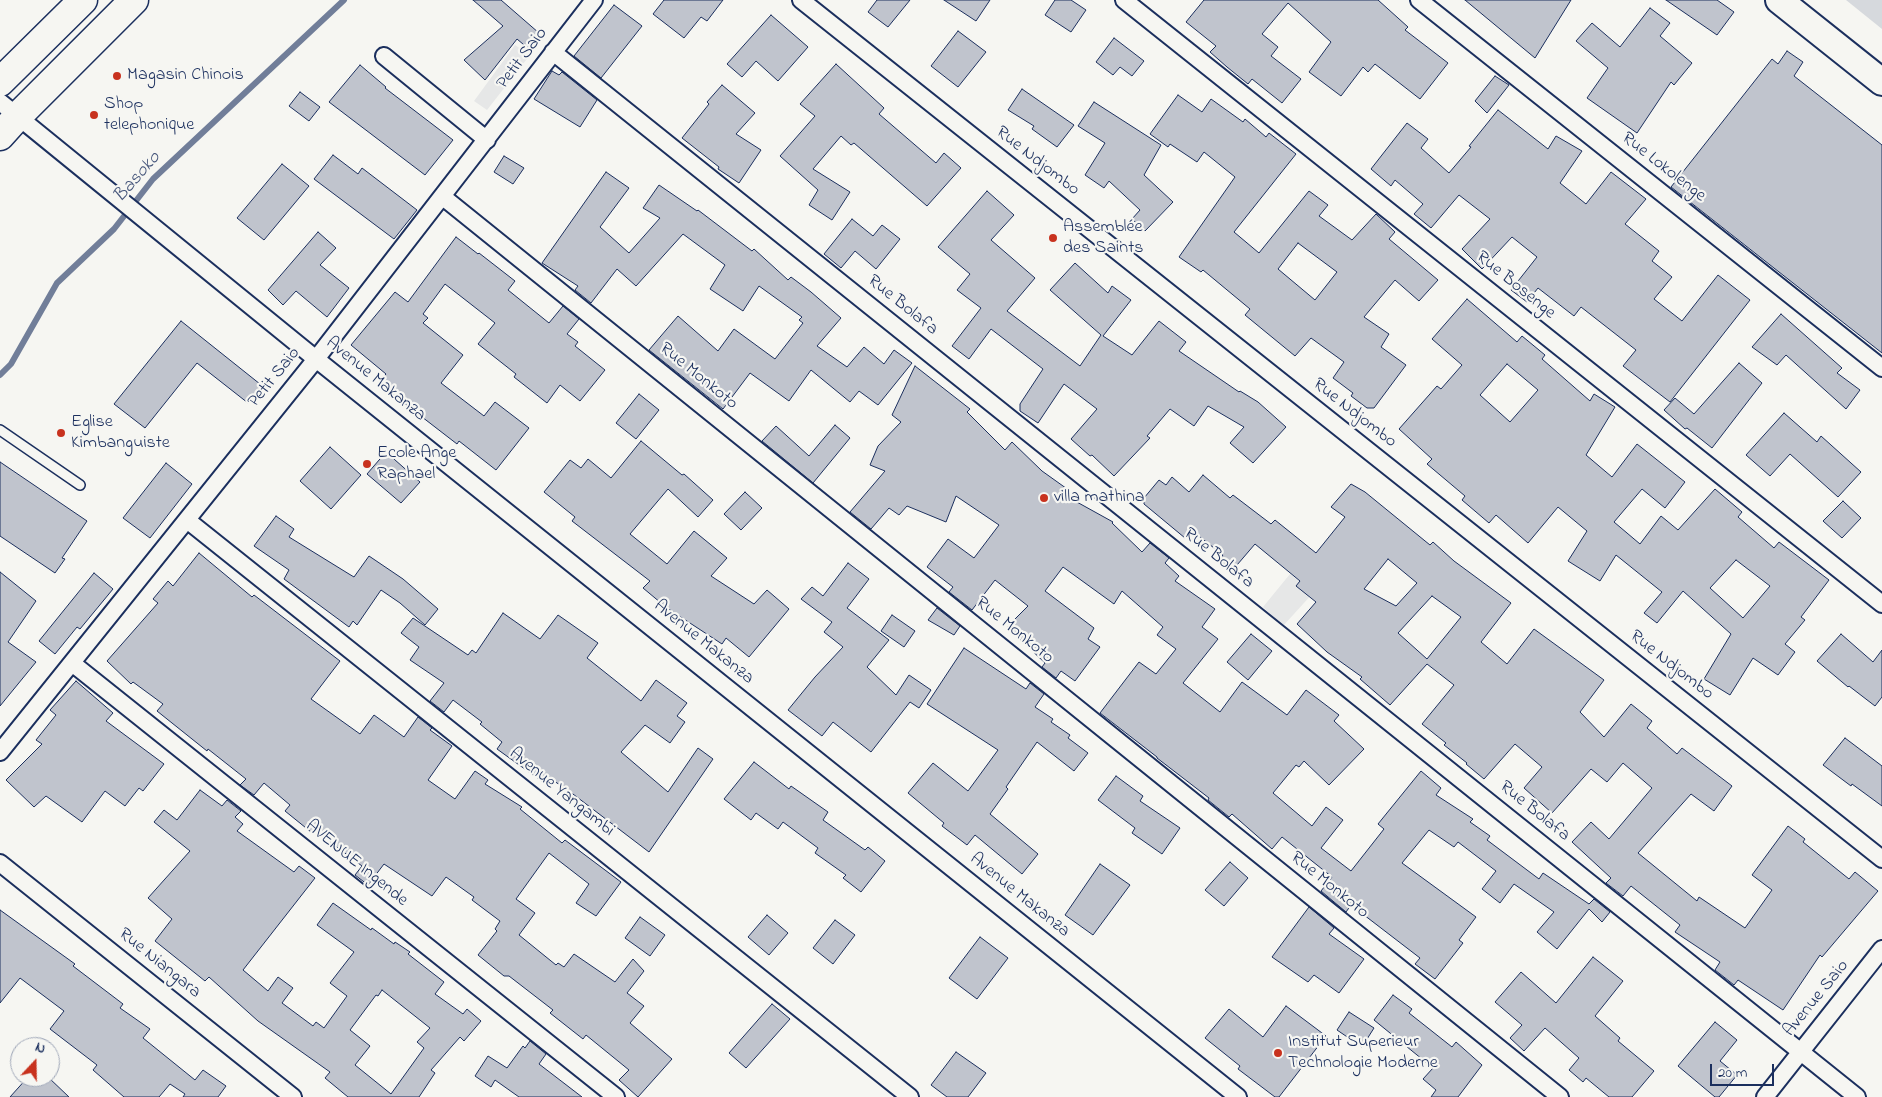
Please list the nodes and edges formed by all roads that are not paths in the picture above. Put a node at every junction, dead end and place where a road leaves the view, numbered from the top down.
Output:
1 (84, 0) edge
2 (134, 0) edge
3 (594, 0) edge
4 (801, 0) edge
5 (1124, 0) edge
6 (1419, 0) edge
7 (1779, 0) edge
8 (553, 52) junction
9 (384, 56) dead end
10 (0, 82) edge
11 (1882, 82) edge
12 (9, 109) edge
13 (0, 136) edge
14 (487, 140) junction
15 (443, 197) junction
16 (316, 359) junction
17 (1882, 368) edge
18 (0, 430) edge
19 (80, 485) dead end
20 (187, 520) junction
21 (1882, 604) edge
22 (72, 663) junction
23 (0, 752) edge
24 (1882, 859) edge
25 (0, 863) edge
26 (1882, 950) edge
27 (1801, 1052) junction
28 (293, 1097) edge
29 (616, 1097) edge
30 (910, 1097) edge
31 (1238, 1097) edge
32 (1560, 1097) edge
33 (1765, 1097) edge
34 (1857, 1097) edge

1 - 10 highway
2 - 12 highway
3 - 8 street, Petit Saio
4 - 24 street, Rue Ndjombo
5 - 21 street, Rue Bosenge
6 - 17 street, Rue Lokolenge
7 - 11 main road
8 - 14 street, Petit Saio
8 - 27 street, Rue Bolafa
9 - 14 street
12 - 13 highway
12 - 16 street, Avenue Makanza
14 - 15 street, Petit Saio
15 - 16 street, Petit Saio
15 - 32 street, Rue Monkoto
16 - 20 street, Petit Saio
16 - 31 street, Avenue Makanza
18 - 19 lane
20 - 22 street, Petit Saio
20 - 30 street, Avenue Yangambi
22 - 23 street, Petit Saio
22 - 29 street, AVENUE Ingende
25 - 28 street, Rue Niangara
26 - 27 street, Avenue Saio
27 - 33 street, Avenue Saio
27 - 34 street, Rue Bolafa

